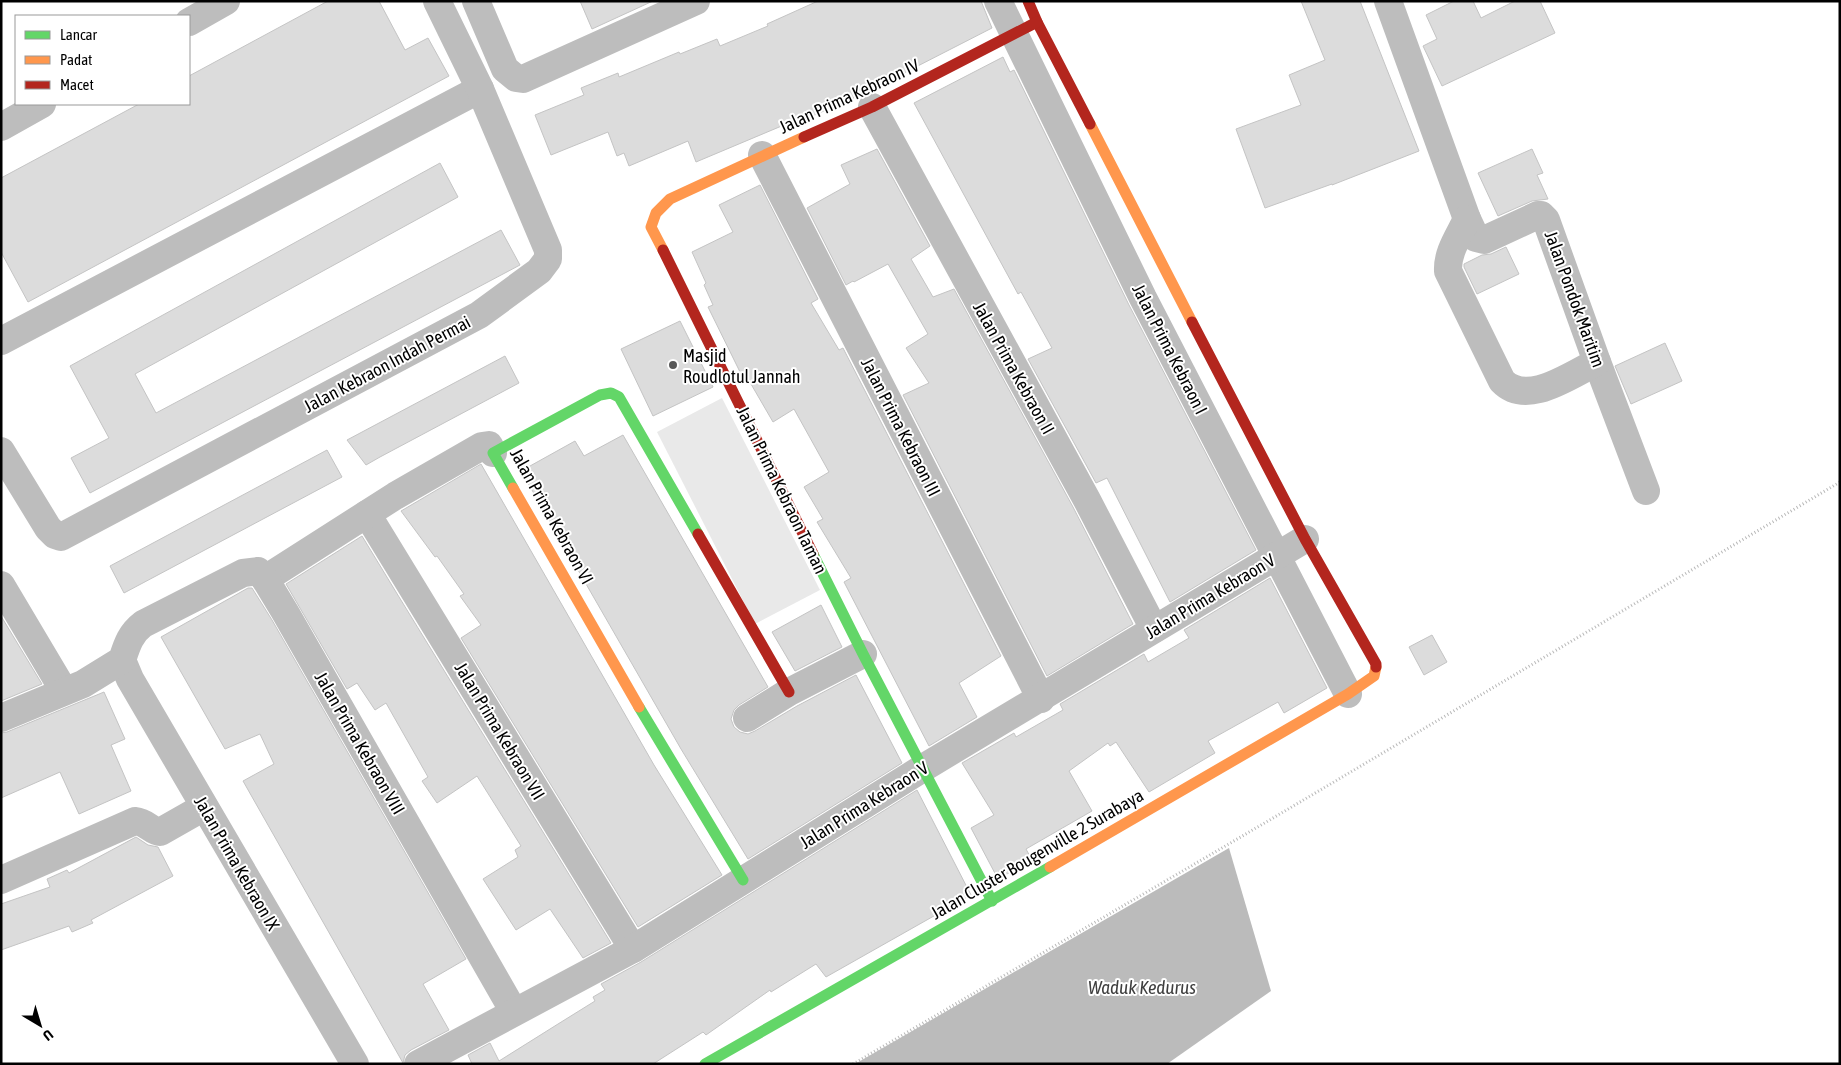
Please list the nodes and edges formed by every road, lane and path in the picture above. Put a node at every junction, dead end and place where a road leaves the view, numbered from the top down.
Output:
1 (226, 1) edge
2 (437, 1) edge
3 (476, 1) edge
4 (696, 1) edge
5 (998, 1) edge
6 (1028, 1) edge
7 (1388, 1) edge
8 (644, 11) edge
9 (190, 21) edge
10 (1025, 28) junction
11 (480, 89) junction
12 (40, 105) edge
13 (872, 107) junction
14 (1, 127) edge
15 (762, 155) junction
16 (674, 196) joint
17 (1467, 219) junction
18 (1, 342) edge
19 (1597, 362) junction
20 (1, 452) edge
21 (494, 453) junction
22 (1840, 482) edge
23 (1646, 491) dead end
24 (367, 514) junction
25 (1305, 539) junction
26 (1276, 556) junction
27 (265, 579) junction
28 (1, 585) edge
29 (1154, 629) junction
30 (863, 654) junction
31 (1376, 664) joint
32 (93, 676) junction
33 (789, 692) junction
34 (1348, 694) junction
35 (1041, 699) junction
36 (1, 718) edge
37 (747, 718) dead end
38 (922, 768) junction
39 (196, 811) junction
40 (1, 880) edge
41 (744, 880) junction
42 (992, 901) junction
43 (633, 948) junction
44 (514, 1012) junction
45 (355, 1064) edge
46 (418, 1064) edge
47 (705, 1064) edge
48 (853, 1064) edge

1 - 9 street
2 - 11 street, Jalan Kebraon Indah Permai
3 - 8 street
4 - 8 street
5 - 10 street, Jalan Prima Kebraon I
6 - 10 street, Jalan Prima Kebraon I
7 - 17 street, Jalan Pondok Maritim
10 - 13 street, Jalan Prima Kebraon IV
10 - 25 street, Jalan Prima Kebraon I
10 - 26 street, Jalan Prima Kebraon I
11 - 18 street
11 - 20 street, Jalan Kebraon Indah Permai
12 - 14 street
13 - 15 street, Jalan Prima Kebraon IV
13 - 29 street, Jalan Prima Kebraon II
15 - 16 street, Jalan Prima Kebraon IV
15 - 35 street, Jalan Prima Kebraon III
16 - 30 street, Jalan Prima Kebraon Taman
17 - 19 street, Jalan Pondok Maritim
17 - 19 street
19 - 23 street, Jalan Pondok Maritim
21 - 24 street
21 - 33 street, Jalan Prima Kebraon VI
21 - 41 street, Jalan Prima Kebraon VI
22 - 48 path
24 - 27 street
24 - 43 street, Jalan Prima Kebraon VII
25 - 26 street, Jalan Prima Kebraon V
25 - 31 street, Jalan Prima Kebraon I
26 - 29 street, Jalan Prima Kebraon V
26 - 34 street, Jalan Prima Kebraon I
27 - 32 street
27 - 44 street, Jalan Prima Kebraon VIII
28 - 32 street
29 - 35 street, Jalan Prima Kebraon V
30 - 33 street
30 - 38 street, Jalan Prima Kebraon Taman
31 - 34 street, Jalan Cluster Bougenville 2 Surabaya
32 - 36 street
32 - 39 street, Jalan Prima Kebraon IX
33 - 37 street
34 - 42 street, Jalan Cluster Bougenville 2 Surabaya
35 - 38 street, Jalan Prima Kebraon V
38 - 41 street, Jalan Prima Kebraon V
38 - 42 street, Jalan Prima Kebraon Taman
39 - 40 street
39 - 45 street, Jalan Prima Kebraon IX
41 - 43 street, Jalan Prima Kebraon V
42 - 47 street, Jalan Cluster Bougenville 2 Surabaya
43 - 44 street, Jalan Prima Kebraon V
44 - 46 street, Jalan Prima Kebraon V

